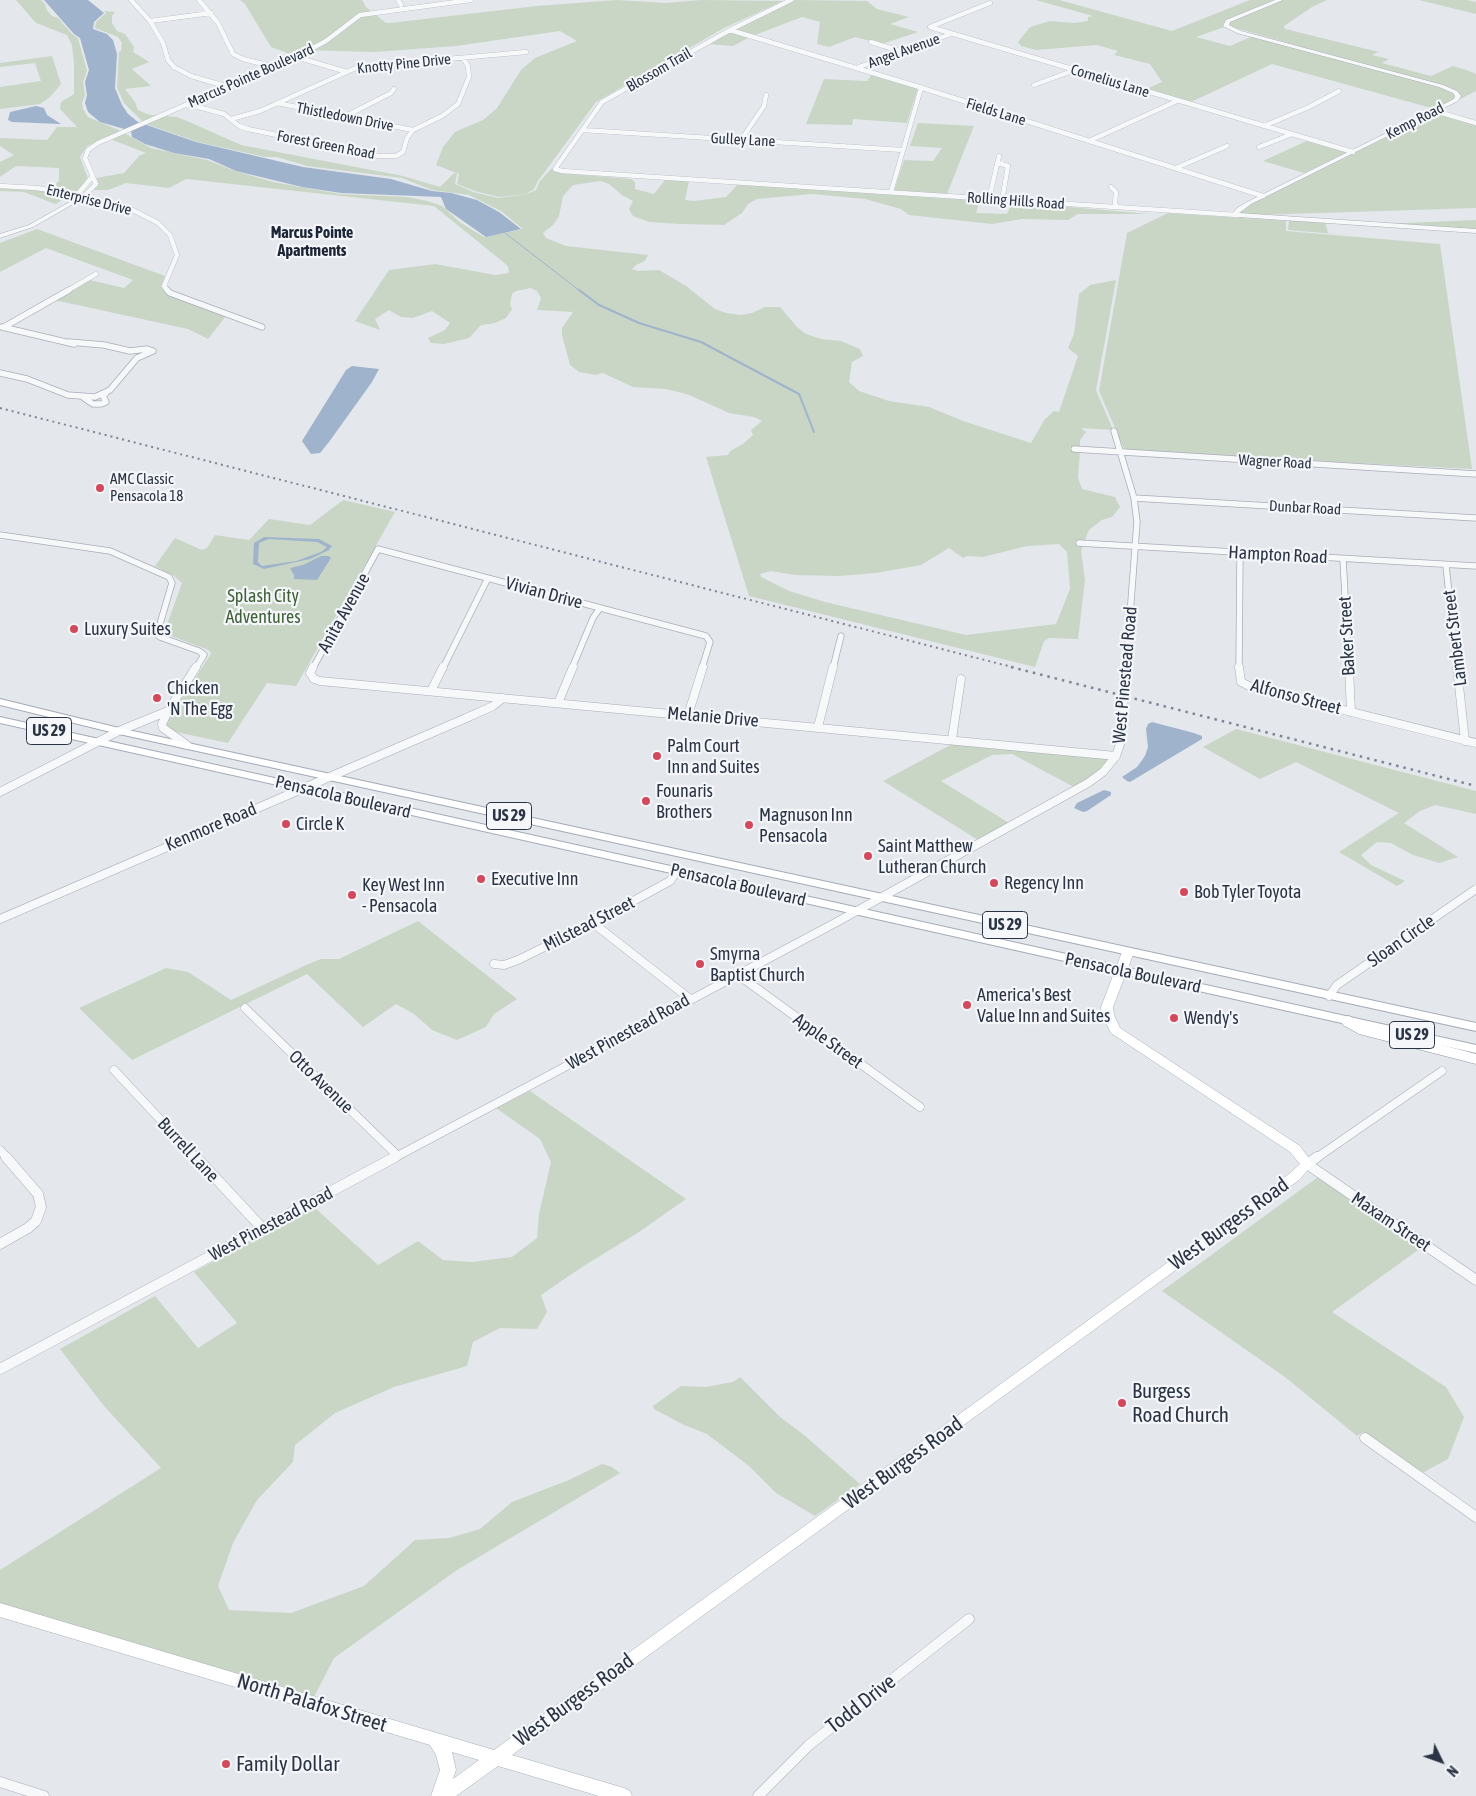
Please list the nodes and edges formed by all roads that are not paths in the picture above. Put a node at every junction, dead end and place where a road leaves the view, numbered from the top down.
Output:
1 (131, 0) edge
2 (199, 0) edge
3 (398, 0) edge
4 (413, 0) edge
5 (471, 0) edge
6 (792, 0) edge
7 (1280, 0) edge
8 (990, 3) dead end
9 (401, 5) dead end
10 (417, 6) junction
11 (211, 14) junction
12 (150, 21) junction
13 (730, 30) junction
14 (952, 34) junction
15 (871, 42) dead end
16 (526, 52) dead end
17 (903, 52) junction
18 (296, 58) junction
19 (463, 58) junction
20 (274, 67) junction
21 (856, 68) junction
22 (1074, 70) junction
23 (347, 72) junction
24 (1034, 85) dead end
25 (229, 86) junction
26 (921, 88) junction
27 (394, 89) dead end
28 (1339, 91) dead end
29 (766, 95) dead end
30 (1177, 101) junction
31 (277, 103) junction
32 (187, 104) junction
33 (1435, 111) junction
34 (344, 117) junction
35 (231, 119) junction
36 (1476, 123) edge
37 (1264, 126) junction
38 (412, 130) junction
39 (582, 130) junction
40 (1292, 134) junction
41 (741, 140) junction
42 (1089, 141) junction
43 (1228, 146) dead end
44 (1259, 147) dead end
45 (903, 150) junction
46 (1353, 152) junction
47 (999, 156) dead end
48 (998, 163) junction
49 (1176, 168) junction
50 (557, 170) joint
51 (92, 177) junction
52 (0, 186) edge
53 (1111, 187) dead end
54 (891, 192) junction
55 (77, 195) junction
56 (84, 196) junction
57 (1263, 196) junction
58 (989, 199) junction
59 (1002, 200) junction
60 (1117, 207) junction
61 (1238, 215) junction
62 (0, 231) edge
63 (1476, 231) edge
64 (0, 236) edge
65 (96, 274) dead end
66 (2, 327) edge
67 (262, 327) dead end
68 (130, 351) junction
69 (137, 358) junction
70 (0, 373) edge
71 (106, 393) junction
72 (82, 397) junction
73 (1114, 431) dead end
74 (1074, 449) dead end
75 (1121, 454) junction
76 (1476, 474) edge
77 (1134, 498) junction
78 (1476, 518) edge
79 (0, 535) edge
80 (1079, 543) dead end
81 (1135, 546) junction
82 (378, 549) joint
83 (1240, 553) junction
84 (1343, 559) junction
85 (1446, 566) junction
86 (1476, 566) edge
87 (488, 578) junction
88 (600, 608) junction
89 (841, 636) dead end
90 (311, 676) joint
91 (961, 679) dead end
92 (431, 691) junction
93 (502, 698) junction
94 (0, 702) edge
95 (558, 703) junction
96 (168, 711) junction
97 (1351, 712) junction
98 (688, 715) junction
99 (0, 720) edge
100 (818, 727) junction
101 (119, 731) junction
102 (952, 739) junction
103 (98, 741) junction
104 (1465, 741) junction
105 (1476, 743) edge
106 (187, 745) junction
107 (1116, 756) junction
108 (330, 777) junction
109 (303, 787) junction
110 (0, 792) edge
111 (438, 800) junction
112 (424, 815) junction
113 (620, 840) junction
114 (609, 855) junction
115 (727, 863) junction
116 (677, 871) junction
117 (716, 879) junction
118 (1476, 889) edge
119 (880, 898) junction
120 (856, 911) junction
121 (0, 919) edge
122 (593, 922) junction
123 (1128, 952) junction
124 (494, 964) dead end
125 (1121, 970) junction
126 (737, 974) junction
127 (1329, 996) junction
128 (690, 999) junction
129 (1355, 1002) junction
130 (245, 1008) dead end
131 (1349, 1018) junction
132 (1476, 1027) edge
133 (1476, 1043) edge
134 (1476, 1049) edge
135 (1476, 1058) edge
136 (114, 1070) dead end
137 (1442, 1071) dead end
138 (920, 1108) dead end
139 (0, 1150) edge
140 (398, 1156) junction
141 (1307, 1164) junction
142 (263, 1229) junction
143 (0, 1244) edge
144 (1476, 1280) edge
145 (0, 1369) edge
146 (1364, 1438) dead end
147 (1476, 1517) edge
148 (0, 1610) edge
149 (970, 1619) dead end
150 (435, 1739) junction
151 (495, 1757) junction
152 (0, 1782) edge
153 (592, 1792) edge
154 (44, 1796) edge
155 (441, 1796) edge
156 (624, 1796) edge
157 (758, 1796) edge

1 - 12 street
2 - 11 street
3 - 9 street
4 - 10 street
5 - 10 street, Marcus Pointe Boulevard
6 - 13 street, Blossom Trail
7 - 33 street, Kemp Road
8 - 14 street, Cornelius Lane
10 - 18 street, Marcus Pointe Boulevard
11 - 12 street
11 - 20 street
12 - 25 street
13 - 21 street, Fields Lane
13 - 39 street, Blossom Trail
14 - 17 street, Angel Avenue
14 - 22 street, Cornelius Lane
15 - 17 street
16 - 19 street, Knotty Pine Drive
17 - 21 street, Angel Avenue
18 - 20 street, Marcus Pointe Boulevard
18 - 23 street
19 - 23 street, Knotty Pine Drive
19 - 38 street
20 - 25 street, Marcus Pointe Boulevard
21 - 26 street, Fields Lane
22 - 24 street
22 - 30 street, Cornelius Lane
23 - 31 street, Knotty Pine Drive
25 - 32 street, Marcus Pointe Boulevard
26 - 42 street, Fields Lane
26 - 45 street
27 - 34 street
28 - 37 street
29 - 41 street
30 - 37 street, Cornelius Lane
30 - 42 street
31 - 34 street, Thistledown Drive
31 - 35 street, Knotty Pine Drive
32 - 35 street, Forest Green Road
32 - 51 street, Marcus Pointe Boulevard
33 - 36 street
33 - 46 street, Kemp Road
34 - 38 street, Thistledown Drive
35 - 38 street, Forest Green Road
37 - 40 street, Cornelius Lane
39 - 41 street, Gulley Lane
39 - 50 street, Blossom Trail
40 - 44 street
40 - 46 street, Cornelius Lane
41 - 45 street, Gulley Lane
42 - 49 street, Fields Lane
43 - 49 street
45 - 54 street
46 - 57 street, Kemp Road
47 - 48 street
48 - 58 street
48 - 59 street
49 - 57 street, Fields Lane
50 - 54 street, Rolling Hills Road
51 - 55 street
51 - 56 street
52 - 55 street, Enterprise Drive
53 - 60 street
54 - 58 street, Rolling Hills Road
55 - 56 street, Enterprise Drive
55 - 62 street
56 - 64 street
56 - 67 street, Enterprise Drive
57 - 61 street, Kemp Road
58 - 59 street, Rolling Hills Road
59 - 60 street, Rolling Hills Road
60 - 61 street, Rolling Hills Road
61 - 63 street, Rolling Hills Road
65 - 66 street
66 - 68 street
68 - 69 street
68 - 69 street
69 - 71 street
70 - 72 street
71 - 72 street
71 - 72 street
73 - 75 street, West Pinestead Road
74 - 75 street, Wagner Road
75 - 76 street, Wagner Road
75 - 77 street, West Pinestead Road
77 - 78 street, Dunbar Road
77 - 81 street, West Pinestead Road
79 - 96 street
80 - 81 street, Hampton Road
81 - 83 street, Hampton Road
81 - 107 street, West Pinestead Road
82 - 87 street, Vivian Drive
82 - 90 street, Anita Avenue
83 - 84 street, Hampton Road
83 - 97 street, Alfonso Street
84 - 85 street, Hampton Road
84 - 97 street, Baker Street
85 - 86 street, Hampton Road
85 - 104 street, Lambert Street
87 - 88 street, Vivian Drive
87 - 92 street
88 - 95 street
88 - 98 street, Vivian Drive
89 - 100 street
90 - 92 street, Melanie Drive
91 - 102 street
92 - 93 street, Melanie Drive
93 - 95 street, Melanie Drive
93 - 108 street, Kenmore Road
94 - 101 main road, Pensacola Boulevard / US 29
95 - 98 street, Melanie Drive
96 - 101 street
96 - 106 street
97 - 104 street, Alfonso Street
98 - 100 street, Melanie Drive
99 - 103 main road, Pensacola Boulevard / US 29
100 - 102 street, Melanie Drive
101 - 103 street
101 - 106 main road, Pensacola Boulevard / US 29
102 - 107 street, Melanie Drive
103 - 109 main road, Pensacola Boulevard / US 29
103 - 110 street
104 - 105 street, Alfonso Street
106 - 108 main road, Pensacola Boulevard / US 29
107 - 119 street, West Pinestead Road
108 - 109 street, Kenmore Road
108 - 111 main road, Pensacola Boulevard / US 29
109 - 112 main road, Pensacola Boulevard / US 29
109 - 121 street, Kenmore Road
111 - 112 main road
111 - 113 main road, Pensacola Boulevard / US 29
112 - 114 main road, Pensacola Boulevard / US 29
113 - 114 main road
113 - 115 main road, Pensacola Boulevard / US 29
114 - 116 main road, Pensacola Boulevard / US 29
115 - 117 main road
115 - 119 main road, Pensacola Boulevard / US 29
116 - 117 main road, Pensacola Boulevard / US 29
116 - 122 street, Milstead Street
117 - 120 main road, Pensacola Boulevard / US 29
118 - 127 street, Sloan Circle
119 - 120 street, West Pinestead Road
119 - 123 main road, Pensacola Boulevard / US 29
120 - 125 main road, Pensacola Boulevard / US 29
120 - 126 street, West Pinestead Road
122 - 124 street, Milstead Street
122 - 128 street
123 - 125 main road
123 - 127 main road, Pensacola Boulevard / US 29
125 - 131 main road, Pensacola Boulevard / US 29
125 - 141 main road
126 - 128 street, West Pinestead Road
126 - 138 street, Apple Street
127 - 129 main road, Pensacola Boulevard / US 29
128 - 140 street, West Pinestead Road
129 - 131 main road
129 - 132 main road, Pensacola Boulevard / US 29
130 - 140 street, Otto Avenue
131 - 133 main road
131 - 134 main road, US 29
131 - 135 highway
136 - 142 street, Burrell Lane
137 - 141 street, West Burgess Road
139 - 143 street
140 - 142 street, West Pinestead Road
141 - 144 street, Maxam Street
141 - 151 main road, West Burgess Road
142 - 145 street, West Pinestead Road
146 - 147 street
148 - 150 main road, North Palafox Street
149 - 157 street, Todd Drive
150 - 151 main road, North Palafox Street
150 - 155 main road
151 - 153 main road, North Palafox Street
151 - 155 main road, West Burgess Road
152 - 154 street
153 - 156 main road, North Palafox Street

